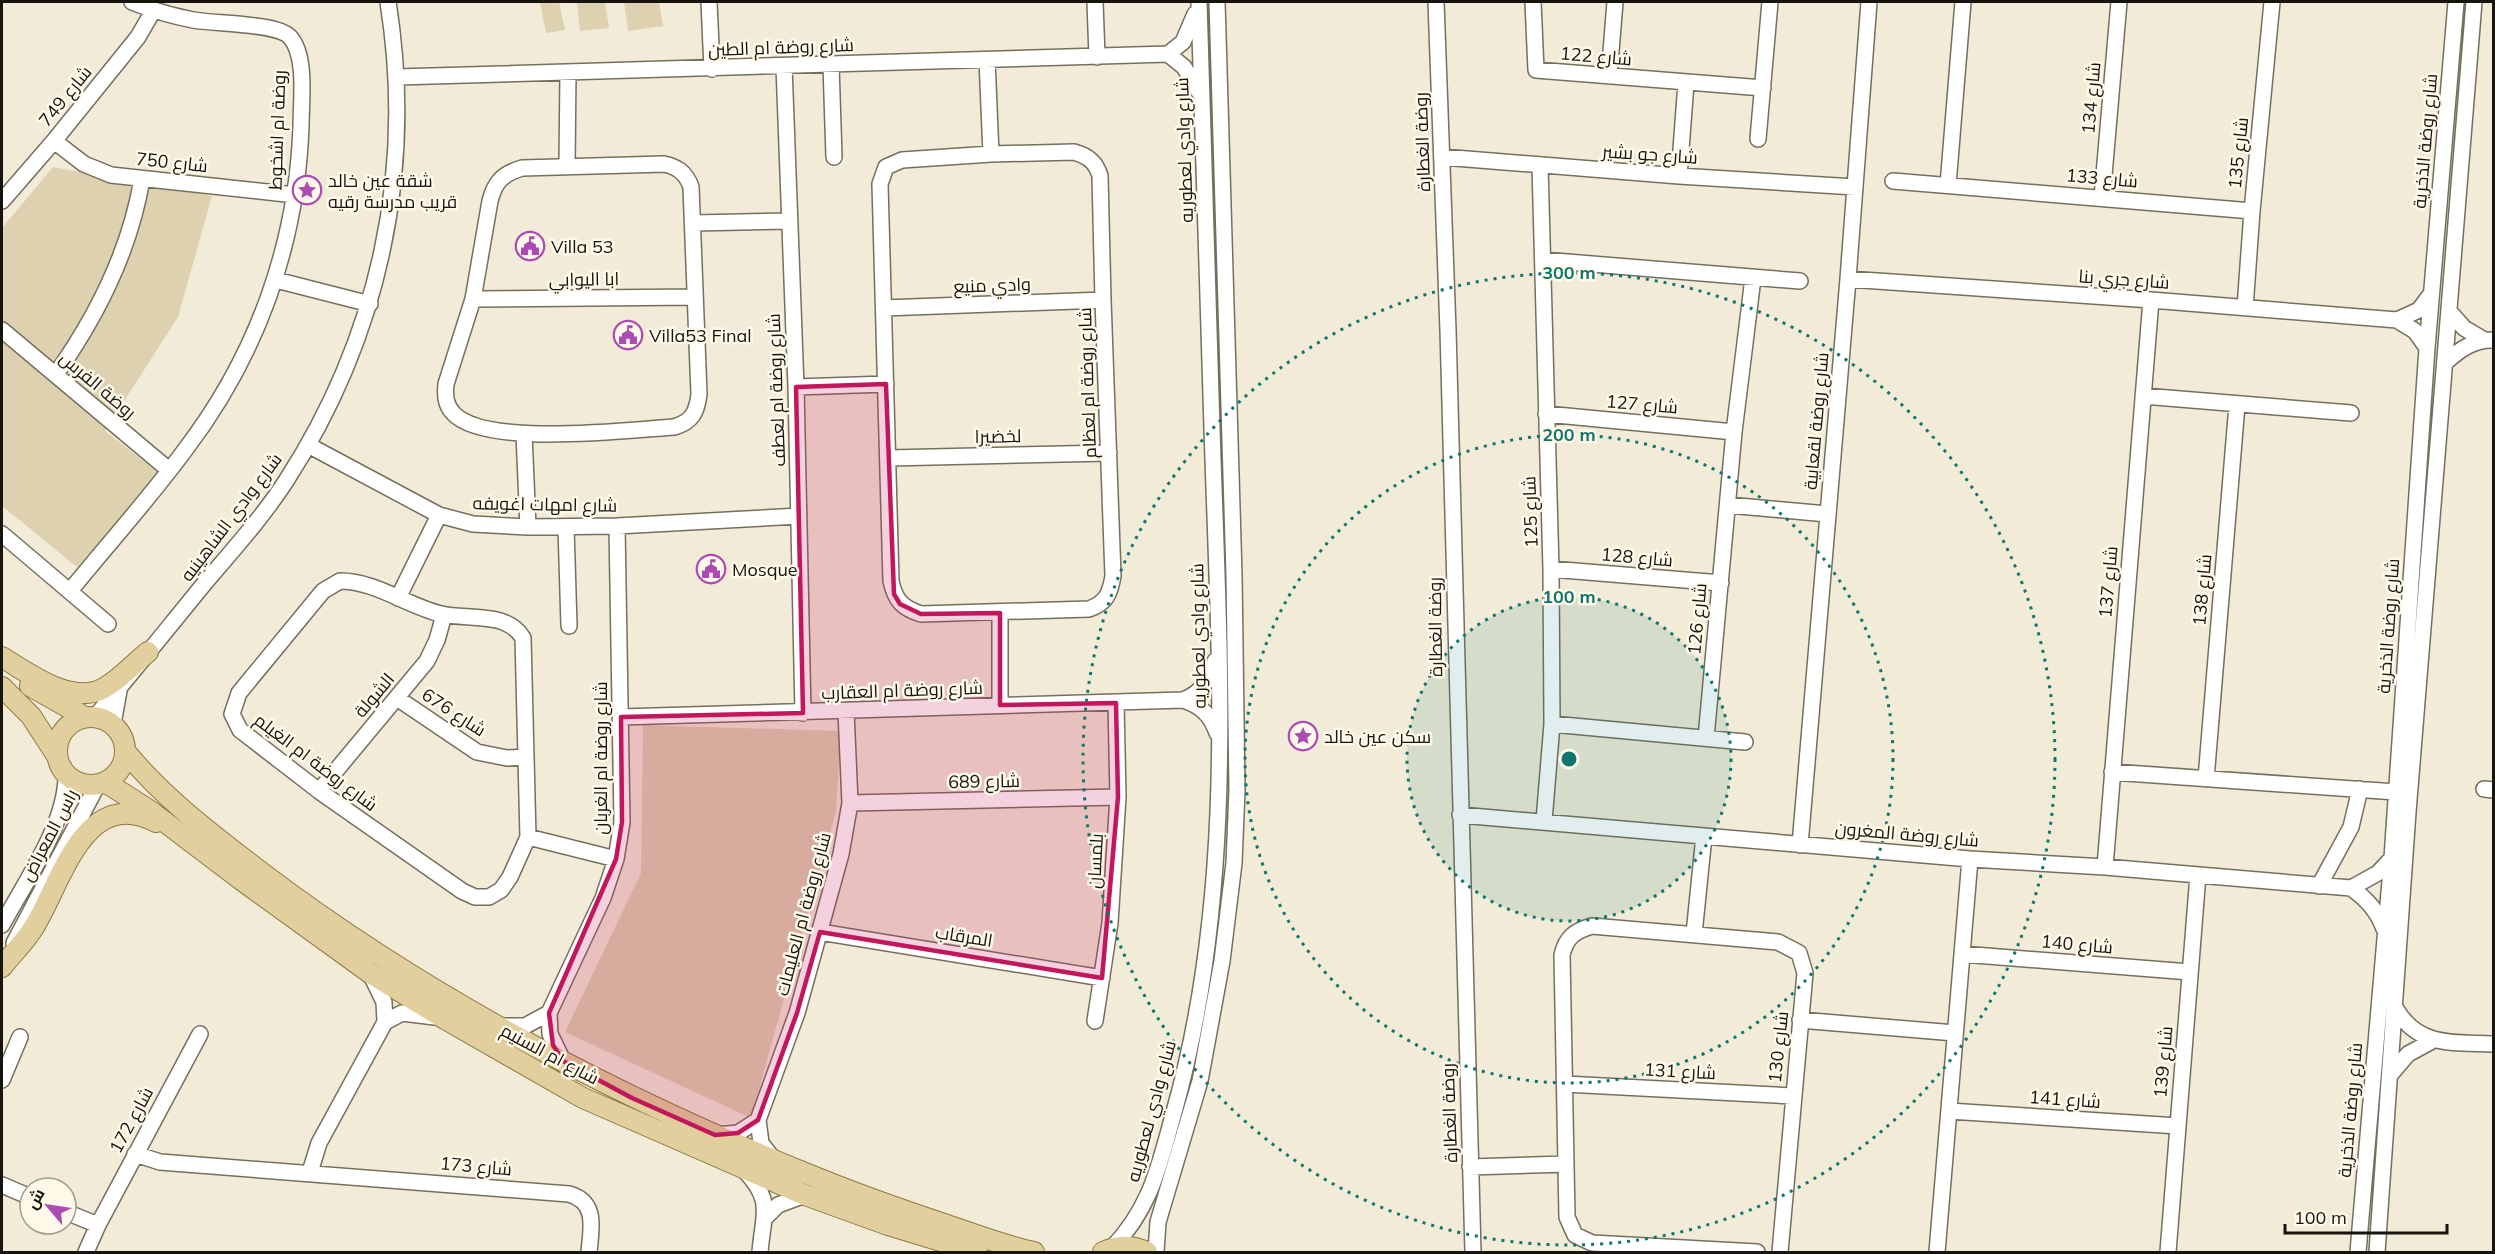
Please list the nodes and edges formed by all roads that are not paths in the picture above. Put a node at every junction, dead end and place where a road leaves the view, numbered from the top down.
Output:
1 (132, 2) edge
2 (388, 2) edge
3 (709, 2) edge
4 (1095, 2) edge
5 (1199, 2) edge
6 (1217, 2) edge
7 (1436, 2) edge
8 (1533, 2) edge
9 (1615, 2) edge
10 (1770, 2) edge
11 (1869, 2) edge
12 (1963, 2) edge
13 (2119, 2) edge
14 (2272, 2) edge
15 (2456, 2) edge
16 (2474, 2) edge
17 (153, 11) junction
18 (1168, 54) junction
19 (1097, 57) junction
20 (987, 60) junction
21 (831, 65) junction
22 (784, 66) junction
23 (712, 69) junction
24 (568, 72) junction
25 (1609, 76) junction
26 (396, 77) junction
27 (1686, 83) junction
28 (1763, 88) junction
29 (1202, 100) junction
30 (1758, 139) dead end
31 (54, 141) junction
32 (991, 154) junction
33 (834, 157) dead end
34 (1442, 157) junction
35 (567, 166) junction
36 (1540, 166) junction
37 (1679, 176) junction
38 (142, 179) junction
39 (1893, 181) dead end
40 (1948, 185) junction
41 (1855, 187) junction
42 (295, 195) junction
43 (2102, 198) junction
44 (2, 201) edge
45 (2252, 211) junction
46 (788, 221) junction
47 (694, 223) junction
48 (1543, 260) junction
49 (1753, 278) junction
50 (1848, 279) junction
51 (276, 280) junction
52 (1800, 281) dead end
53 (2433, 290) junction
54 (695, 297) junction
55 (473, 300) junction
56 (1103, 300) junction
57 (2151, 300) junction
58 (370, 303) junction
59 (884, 308) junction
60 (2245, 308) junction
61 (2449, 311) junction
62 (2397, 320) junction
63 (2, 330) edge
64 (2489, 340) edge
65 (2427, 348) junction
66 (2445, 363) junction
67 (56, 374) junction
68 (886, 384) junction
69 (796, 387) junction
70 (2143, 396) junction
71 (2237, 405) junction
72 (2351, 413) dead end
73 (1546, 414) junction
74 (1734, 432) junction
75 (524, 434) junction
76 (308, 445) junction
77 (1109, 453) junction
78 (889, 458) junction
79 (170, 470) junction
80 (1728, 505) junction
81 (1827, 514) junction
82 (439, 515) junction
83 (799, 516) junction
84 (566, 526) junction
85 (617, 526) junction
86 (528, 527) junction
87 (2, 534) edge
88 (1551, 569) junction
89 (1720, 583) junction
90 (70, 591) junction
91 (398, 598) junction
92 (1000, 613) junction
93 (444, 615) junction
94 (108, 624) dead end
95 (569, 626) dead end
96 (1218, 651) junction
97 (148, 652) junction
98 (2, 657) edge
99 (2, 664) edge
100 (2, 687) edge
101 (397, 698) junction
102 (1184, 700) junction
103 (1116, 703) junction
104 (1000, 705) junction
105 (846, 711) junction
106 (803, 713) junction
107 (621, 717) junction
108 (98, 719) junction
109 (1552, 724) junction
110 (1706, 738) junction
111 (1745, 742) dead end
112 (1220, 743) junction
113 (125, 751) junction
114 (57, 756) junction
115 (526, 757) junction
116 (2112, 772) junction
117 (66, 774) junction
118 (2206, 778) junction
119 (101, 783) junction
120 (2360, 789) junction
121 (319, 791) junction
122 (2396, 792) junction
123 (1118, 797) junction
124 (850, 803) junction
125 (1460, 815) junction
126 (1544, 821) junction
127 (183, 835) junction
128 (1704, 836) junction
129 (528, 837) junction
130 (1800, 845) junction
131 (2392, 858) junction
132 (616, 859) junction
133 (1970, 859) junction
134 (2105, 867) junction
135 (2198, 875) junction
136 (2319, 886) junction
137 (2351, 888) junction
138 (2, 925) edge
139 (2385, 931) junction
140 (819, 932) junction
141 (1694, 934) junction
142 (1962, 954) junction
143 (2, 967) edge
144 (2190, 972) junction
145 (370, 973) junction
146 (1102, 978) junction
147 (2396, 1009) junction
148 (549, 1013) junction
149 (445, 1019) junction
150 (1800, 1020) junction
151 (1095, 1021) dead end
152 (385, 1022) junction
153 (498, 1026) junction
154 (200, 1034) dead end
155 (1955, 1034) junction
156 (20, 1036) dead end
157 (2432, 1041) junction
158 (2493, 1044) edge
159 (563, 1061) junction
160 (2391, 1075) junction
161 (2, 1080) edge
162 (1565, 1084) junction
163 (1793, 1096) junction
164 (1949, 1111) junction
165 (758, 1120) junction
166 (2178, 1126) junction
167 (715, 1136) junction
168 (135, 1154) junction
169 (775, 1161) junction
170 (1566, 1164) junction
171 (1470, 1167) junction
172 (744, 1170) junction
173 (310, 1173) junction
174 (2, 1185) edge
175 (18, 1192) edge
176 (805, 1195) junction
177 (78, 1217) edge
178 (766, 1217) junction
179 (98, 1225) junction
180 (1107, 1251) edge
181 (86, 1252) edge
182 (589, 1252) edge
183 (760, 1252) edge
184 (977, 1252) edge
185 (1035, 1252) edge
186 (1147, 1252) edge
187 (1156, 1252) edge
188 (1473, 1252) edge
189 (1757, 1252) edge
190 (1780, 1252) edge
191 (1937, 1252) edge
192 (2168, 1252) edge
193 (2358, 1252) edge
194 (2378, 1252) edge

1 - 17 street, روضة ام اشخوط
2 - 26 street, شارع وادي الشاهينيه
3 - 23 street
4 - 19 street
5 - 18 street
5 - 29 street, شارع وادي لعطوريه
6 - 187 street, شارع وادي لعطوريه
7 - 34 street, روضة الغطارة
8 - 25 street, شارع 122
9 - 25 street
10 - 28 street
11 - 41 street, شارع روضة لقعابية
12 - 40 street
13 - 43 street, شارع 134
14 - 45 street, شارع 135
15 - 53 street, شارع روضة الذخرية
16 - 61 street, شارع روضة الذخرية
17 - 31 street, شارع 749
17 - 42 street, روضة ام اشخوط
18 - 19 street, شارع روضة ام الطين
18 - 29 street
19 - 20 street, شارع روضة ام الطين
20 - 21 street, شارع روضة ام الطين
20 - 32 street
21 - 22 street, شارع روضة ام الطين
21 - 33 street
22 - 23 street, شارع روضة ام الطين
22 - 46 street, شارع روضة ام لعطف
23 - 24 street, شارع روضة ام الطين
24 - 26 street, شارع روضة ام الطين
24 - 35 street
25 - 27 street, شارع 122
26 - 58 street, شارع وادي الشاهينيه
27 - 28 street, شارع 122
27 - 37 street
28 - 30 street
29 - 96 street, شارع وادي لعطوريه
31 - 38 street, شارع 750
31 - 44 street, شارع 749
32 - 56 street, شارع روضة ام لعظام
32 - 59 street, شارع روضة ام لعظام
34 - 36 street, شارع جو بشير
34 - 125 street, روضة الغطارة
35 - 47 street
35 - 55 street
36 - 37 street, شارع جو بشير
36 - 48 street, شارع 125
37 - 41 street, شارع جو بشير
38 - 42 street, شارع 750
38 - 67 street
39 - 40 street, شارع 133
40 - 43 street, شارع 133
41 - 50 street, شارع روضة لقعابية
42 - 51 street, روضة ام اشخوط
43 - 45 street, شارع 133
45 - 60 street, شارع 135
46 - 47 street
46 - 69 street, شارع روضة ام لعطف
47 - 54 street
48 - 49 street
48 - 73 street, شارع 125
49 - 52 street
49 - 74 street, شارع 126
50 - 57 street, شارع جري بنا
50 - 81 street, شارع روضة لقعابية
51 - 58 street
51 - 79 street, روضة ام اشخوط
53 - 62 street
53 - 65 street, شارع روضة الذخرية
54 - 55 street, ابا اليوابي
54 - 75 street
55 - 75 street
56 - 59 street, وادي منيع
56 - 77 street, شارع روضة ام لعظام
57 - 60 street, شارع جري بنا
57 - 70 street, شارع 137
58 - 76 street, شارع وادي الشاهينيه
59 - 68 street, شارع روضة ام لعظام
60 - 62 street, شارع جري بنا
61 - 64 street
61 - 66 street, شارع روضة الذخرية
62 - 65 street
63 - 67 street, روضة الفرس
64 - 66 street
65 - 122 street, شارع روضة الذخرية
66 - 147 street, شارع روضة الذخرية
67 - 79 street, روضة الفرس
68 - 69 street
68 - 78 street, شارع روضة ام لعظام
69 - 83 street, شارع روضة ام لعطف
70 - 71 street
70 - 116 street, شارع 137
71 - 72 street
71 - 118 street, شارع 138
73 - 74 street, شارع 127
73 - 88 street, شارع 125
74 - 80 street, شارع 126
75 - 86 street
76 - 82 street, شارع امهات اغويفه
76 - 97 street, شارع وادي الشاهينيه
77 - 78 street, لخضيرا
77 - 92 street, شارع روضة ام لعظام
78 - 92 street, شارع روضة ام لعظام
79 - 90 street, روضة ام اشخوط
80 - 81 street
80 - 89 street, شارع 126
81 - 130 street, شارع روضة لقعابية
82 - 86 street, شارع امهات اغويفه
82 - 91 street
83 - 85 street, شارع امهات اغويفه
83 - 106 street, شارع روضة ام لعطف
84 - 85 street, شارع امهات اغويفه
84 - 86 street, شارع امهات اغويفه
84 - 95 street
85 - 107 street, شارع روضة ام الغربان
87 - 90 street
88 - 89 street, شارع 128
88 - 109 street, شارع 125
89 - 110 street, شارع 126
90 - 94 street
91 - 93 street, شارع روضة ام الغيلم
91 - 121 street, شارع روضة ام الغيلم
92 - 104 street
93 - 101 street, الشولة
93 - 115 street, شارع روضة ام الغيلم
96 - 102 street
96 - 112 street, شارع وادي لعطوريه
97 - 98 main road
97 - 108 street, شارع وادي الشاهينيه
99 - 108 main road
100 - 114 main road
101 - 115 street, شارع 676
101 - 121 street, الشولة
102 - 103 street, شارع روضة ام العقارب
102 - 112 street
103 - 104 street, شارع روضة ام العقارب
103 - 123 street, بلمسان
104 - 105 street, شارع روضة ام العقارب
105 - 106 street, شارع روضة ام العقارب
105 - 124 street, شارع روضة ام العليمات
106 - 107 street, شارع روضة ام العقارب
107 - 132 street, شارع روضة ام الغربان
108 - 113 main road
108 - 114 main road
109 - 110 street
109 - 126 street, شارع 125
110 - 111 street
112 - 180 street, شارع وادي لعطوريه
113 - 119 main road
113 - 153 main road, شارع ام السنيم
114 - 117 main road
115 - 129 street, شارع روضة ام الغيلم
116 - 118 street
116 - 134 street, شارع 137
117 - 119 main road
117 - 138 street, راس المعراض
118 - 120 street
119 - 127 main road, شارع ام السنيم
119 - 143 street, راس المعراض
120 - 122 street
120 - 136 street
121 - 129 street, شارع روضة ام الغيلم
122 - 131 street, شارع روضة الذخرية
123 - 124 street, شارع 689
123 - 146 street, بلمسان
124 - 140 street, شارع روضة ام العليمات
125 - 126 street, شارع روضة المغرون
125 - 171 street, روضة الغطارة
126 - 128 street, شارع روضة المغرون
127 - 143 main road
127 - 145 main road, شارع ام السنيم
128 - 130 street, شارع روضة المغرون
128 - 141 street
129 - 132 street
130 - 133 street, شارع روضة المغرون
131 - 137 street
131 - 139 street, شارع روضة الذخرية
132 - 148 street, شارع روضة ام الغربان
133 - 134 street, شارع روضة المغرون
133 - 142 street
134 - 135 street, شارع روضة المغرون
135 - 136 street, شارع روضة المغرون
135 - 144 street, شارع 139
136 - 137 street, شارع روضة المغرون
137 - 139 street
139 - 193 street, شارع روضة الذخرية
140 - 146 street, المرقاب
140 - 165 street, شارع روضة ام العليمات
141 - 150 street, شارع 130
141 - 162 street, شارع 130
142 - 144 street, شارع 140
142 - 155 street
144 - 166 street, شارع 139
145 - 149 main road, شارع ام السنيم
145 - 152 street
146 - 151 street, بلمسان
147 - 157 street
147 - 160 street, شارع روضة الذخرية
148 - 153 street
148 - 159 street
149 - 152 street
149 - 172 main road, شارع ام السنيم
150 - 155 street
150 - 163 street, شارع 130
152 - 173 street
153 - 159 main road, شارع ام السنيم
154 - 168 street, شارع 172
155 - 164 street
156 - 161 street
157 - 158 street
157 - 160 street
159 - 167 main road, شارع ام السنيم
160 - 194 street, شارع روضة الذخرية
162 - 163 street, شارع 131
162 - 170 street, شارع 130
163 - 190 street, شارع 130
164 - 166 street, شارع 141
164 - 191 street
165 - 167 street
165 - 169 street
166 - 192 street, شارع 139
167 - 169 main road, شارع ام السنيم
168 - 173 street, شارع 173
168 - 179 street, شارع 172
169 - 185 main road, شارع ام السنيم
170 - 171 street
170 - 189 street, شارع 130
171 - 188 street, روضة الغطارة
172 - 176 main road, شارع ام السنيم
172 - 178 street
173 - 182 street, شارع 173
174 - 175 street
176 - 178 street
176 - 184 main road, شارع ام السنيم
177 - 179 street
178 - 183 street
179 - 181 street, شارع 172
180 - 186 main road

